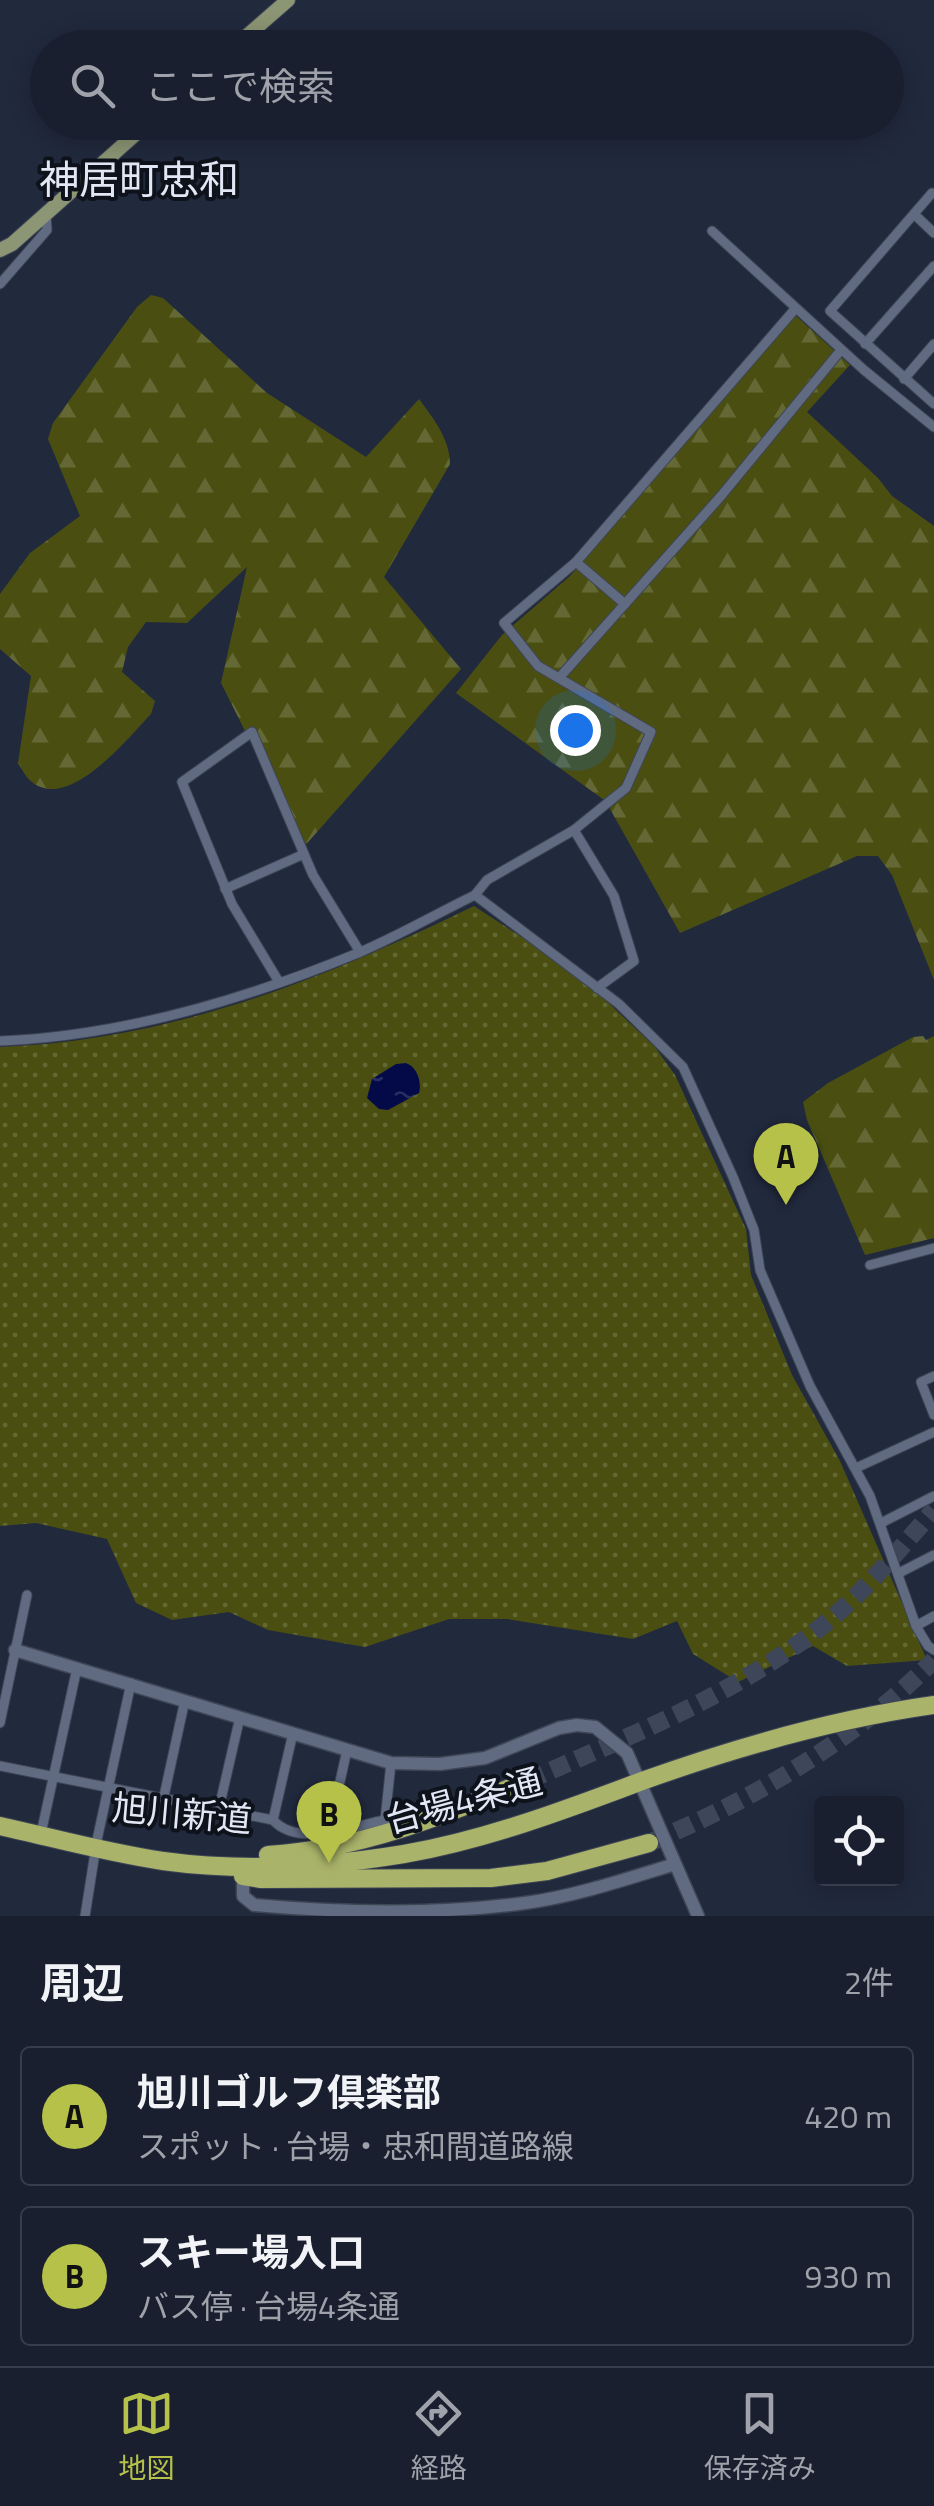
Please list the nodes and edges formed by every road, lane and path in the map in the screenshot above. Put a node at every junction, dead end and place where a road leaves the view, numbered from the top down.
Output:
1 (288, 0) edge
2 (254, 30) edge
3 (129, 140) edge
4 (932, 193) edge
5 (46, 214) junction
6 (914, 214) junction
7 (712, 231) dead end
8 (934, 233) edge
9 (0, 250) edge
10 (934, 266) edge
11 (0, 284) edge
12 (795, 308) junction
13 (865, 344) junction
14 (934, 344) edge
15 (842, 350) junction
16 (904, 378) junction
17 (934, 404) edge
18 (934, 427) edge
19 (576, 562) junction
20 (625, 604) junction
21 (559, 678) junction
22 (574, 830) junction
23 (304, 854) junction
24 (225, 889) junction
25 (475, 895) junction
26 (360, 952) junction
27 (279, 982) junction
28 (597, 988) junction
29 (0, 1040) edge
30 (934, 1248) edge
31 (870, 1265) dead end
32 (934, 1376) edge
33 (934, 1416) edge
34 (934, 1432) edge
35 (856, 1468) junction
36 (934, 1496) edge
37 (881, 1523) junction
38 (934, 1555) edge
39 (899, 1572) junction
40 (27, 1595) dead end
41 (934, 1616) edge
42 (916, 1626) junction
43 (16, 1650) junction
44 (934, 1650) edge
45 (77, 1668) junction
46 (131, 1683) junction
47 (3, 1699) edge
48 (185, 1700) junction
49 (934, 1704) edge
50 (934, 1716) edge
51 (240, 1717) junction
52 (0, 1723) edge
53 (293, 1733) junction
54 (347, 1750) junction
55 (391, 1762) junction
56 (0, 1766) edge
57 (52, 1775) junction
58 (527, 1781) tunnel mouth
59 (108, 1787) junction
60 (643, 1787) junction
61 (164, 1796) junction
62 (219, 1808) junction
63 (273, 1820) junction
64 (0, 1825) edge
65 (42, 1829) junction
66 (328, 1832) junction
67 (0, 1837) edge
68 (649, 1842) tunnel mouth
69 (97, 1848) junction
70 (675, 1864) junction
71 (246, 1866) junction
72 (280, 1912) edge
73 (386, 1913) edge
74 (85, 1916) edge
75 (698, 1916) edge

1 - 2 main road
3 - 5 main road
4 - 6 street
5 - 9 main road
5 - 11 street
6 - 8 street
6 - 13 street
7 - 12 street
10 - 13 street
12 - 15 street
12 - 19 street
13 - 16 street
14 - 16 street
15 - 18 street
15 - 20 street
16 - 17 street
19 - 20 street
19 - 21 street
20 - 21 street
21 - 22 street
22 - 25 street
22 - 28 street
23 - 24 street
23 - 24 street
23 - 26 street
24 - 27 street
25 - 26 street
25 - 28 street
26 - 27 street
27 - 29 street
28 - 35 street
30 - 31 street
32 - 33 street
34 - 35 street
35 - 37 street
36 - 37 street
37 - 39 street
38 - 39 street
39 - 42 street
40 - 43 street
41 - 42 street
42 - 44 street
43 - 45 street
43 - 47 street
45 - 46 street
45 - 57 street
46 - 48 street
46 - 59 street
47 - 52 street
48 - 51 street
48 - 61 street
49 - 60 highway, 台場4条通
50 - 60 highway, 台場4条通
51 - 53 street
51 - 62 street
53 - 54 street
53 - 63 street
54 - 55 street
54 - 66 street
55 - 60 street
55 - 66 street
56 - 57 street
57 - 59 street
57 - 65 street
58 - 71 highway, 旭川新道
59 - 61 street
59 - 69 street
60 - 70 street
60 - 71 highway, 台場4条通
61 - 62 street
62 - 63 street
63 - 66 street
64 - 65 highway, 旭川新道
64 - 69 highway, 台場4条通
65 - 69 highway, 旭川新道
67 - 69 highway, 台場4条通
68 - 71 highway, 旭川新道
69 - 71 highway, 台場4条通
69 - 74 street
70 - 73 street
70 - 75 street
71 - 72 street
72 - 73 street

